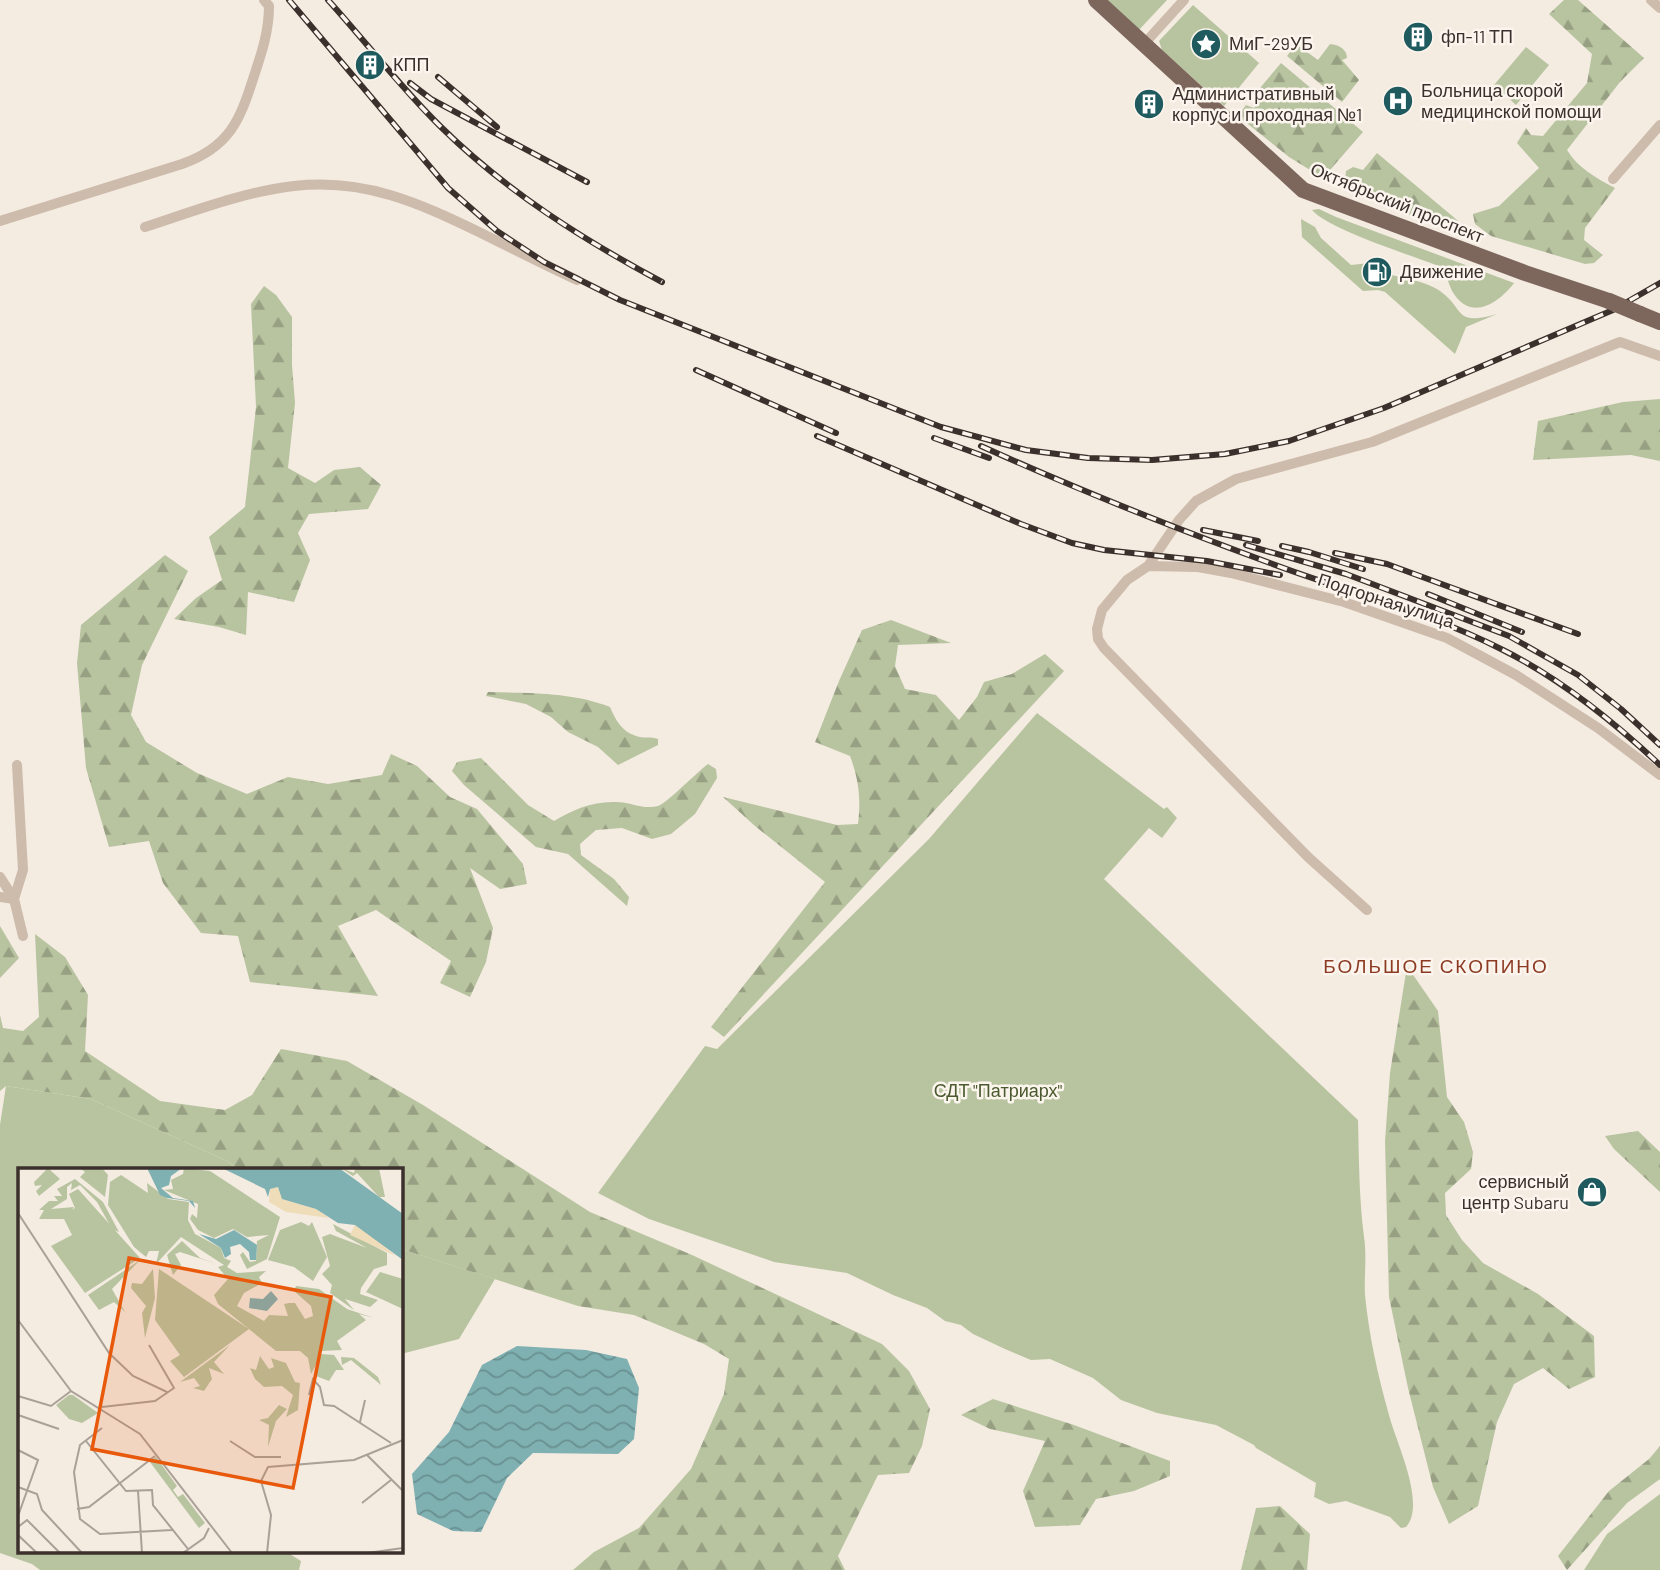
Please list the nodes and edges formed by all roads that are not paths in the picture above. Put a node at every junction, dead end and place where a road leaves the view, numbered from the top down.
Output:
1 (264, 0) edge
2 (1096, 0) edge
3 (1184, 0) edge
4 (1651, 0) edge
5 (1660, 8) edge
6 (1144, 44) junction
7 (1660, 125) edge
8 (1613, 179) dead end
9 (0, 222) edge
10 (145, 226) dead end
11 (577, 280) dead end
12 (1660, 322) edge
13 (1660, 356) edge
14 (1148, 566) junction
15 (17, 765) dead end
16 (1660, 775) edge
17 (0, 877) edge
18 (0, 897) edge
19 (14, 899) junction
20 (1367, 910) dead end
21 (23, 936) dead end

1 - 9 street
2 - 6 main road, Октябрьский проспект
3 - 6 street
4 - 5 street
6 - 12 main road, Октябрьский проспект, bridge
7 - 8 street
10 - 11 street
13 - 14 street
14 - 16 street, Подгорная улица
14 - 20 street
15 - 19 street
17 - 19 street
18 - 19 street
19 - 21 street

